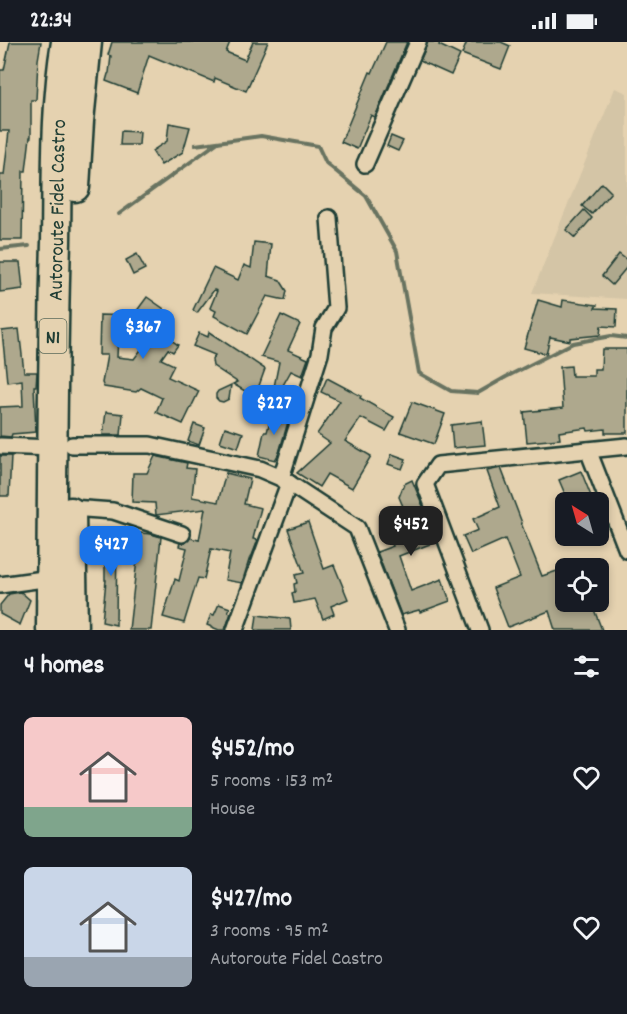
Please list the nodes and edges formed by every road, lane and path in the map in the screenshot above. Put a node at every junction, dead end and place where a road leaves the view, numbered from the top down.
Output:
1 (66, 42) edge
2 (87, 42) edge
3 (418, 42) edge
4 (365, 164) dead end
5 (330, 218) dead end
6 (0, 446) edge
7 (62, 446) junction
8 (627, 446) edge
9 (588, 450) junction
10 (285, 480) junction
11 (71, 508) junction
12 (182, 534) dead end
13 (627, 550) edge
14 (51, 578) junction
15 (0, 585) edge
16 (51, 630) edge
17 (73, 630) edge
18 (234, 630) edge
19 (397, 630) edge
20 (480, 630) edge

1 - 7 highway, Autoroute Fidel Castro / N1
2 - 7 highway, Autoroute Fidel Castro / N1
3 - 4 street
5 - 10 street
6 - 7 street
7 - 10 street
7 - 11 highway, Autoroute Fidel Castro / N1
7 - 14 highway, Autoroute Fidel Castro / N1
8 - 9 street
9 - 13 street
9 - 20 street
10 - 18 street
10 - 19 street
11 - 12 street
11 - 17 highway, Autoroute Fidel Castro / N1
14 - 15 street
14 - 16 highway, Autoroute Fidel Castro / N1

